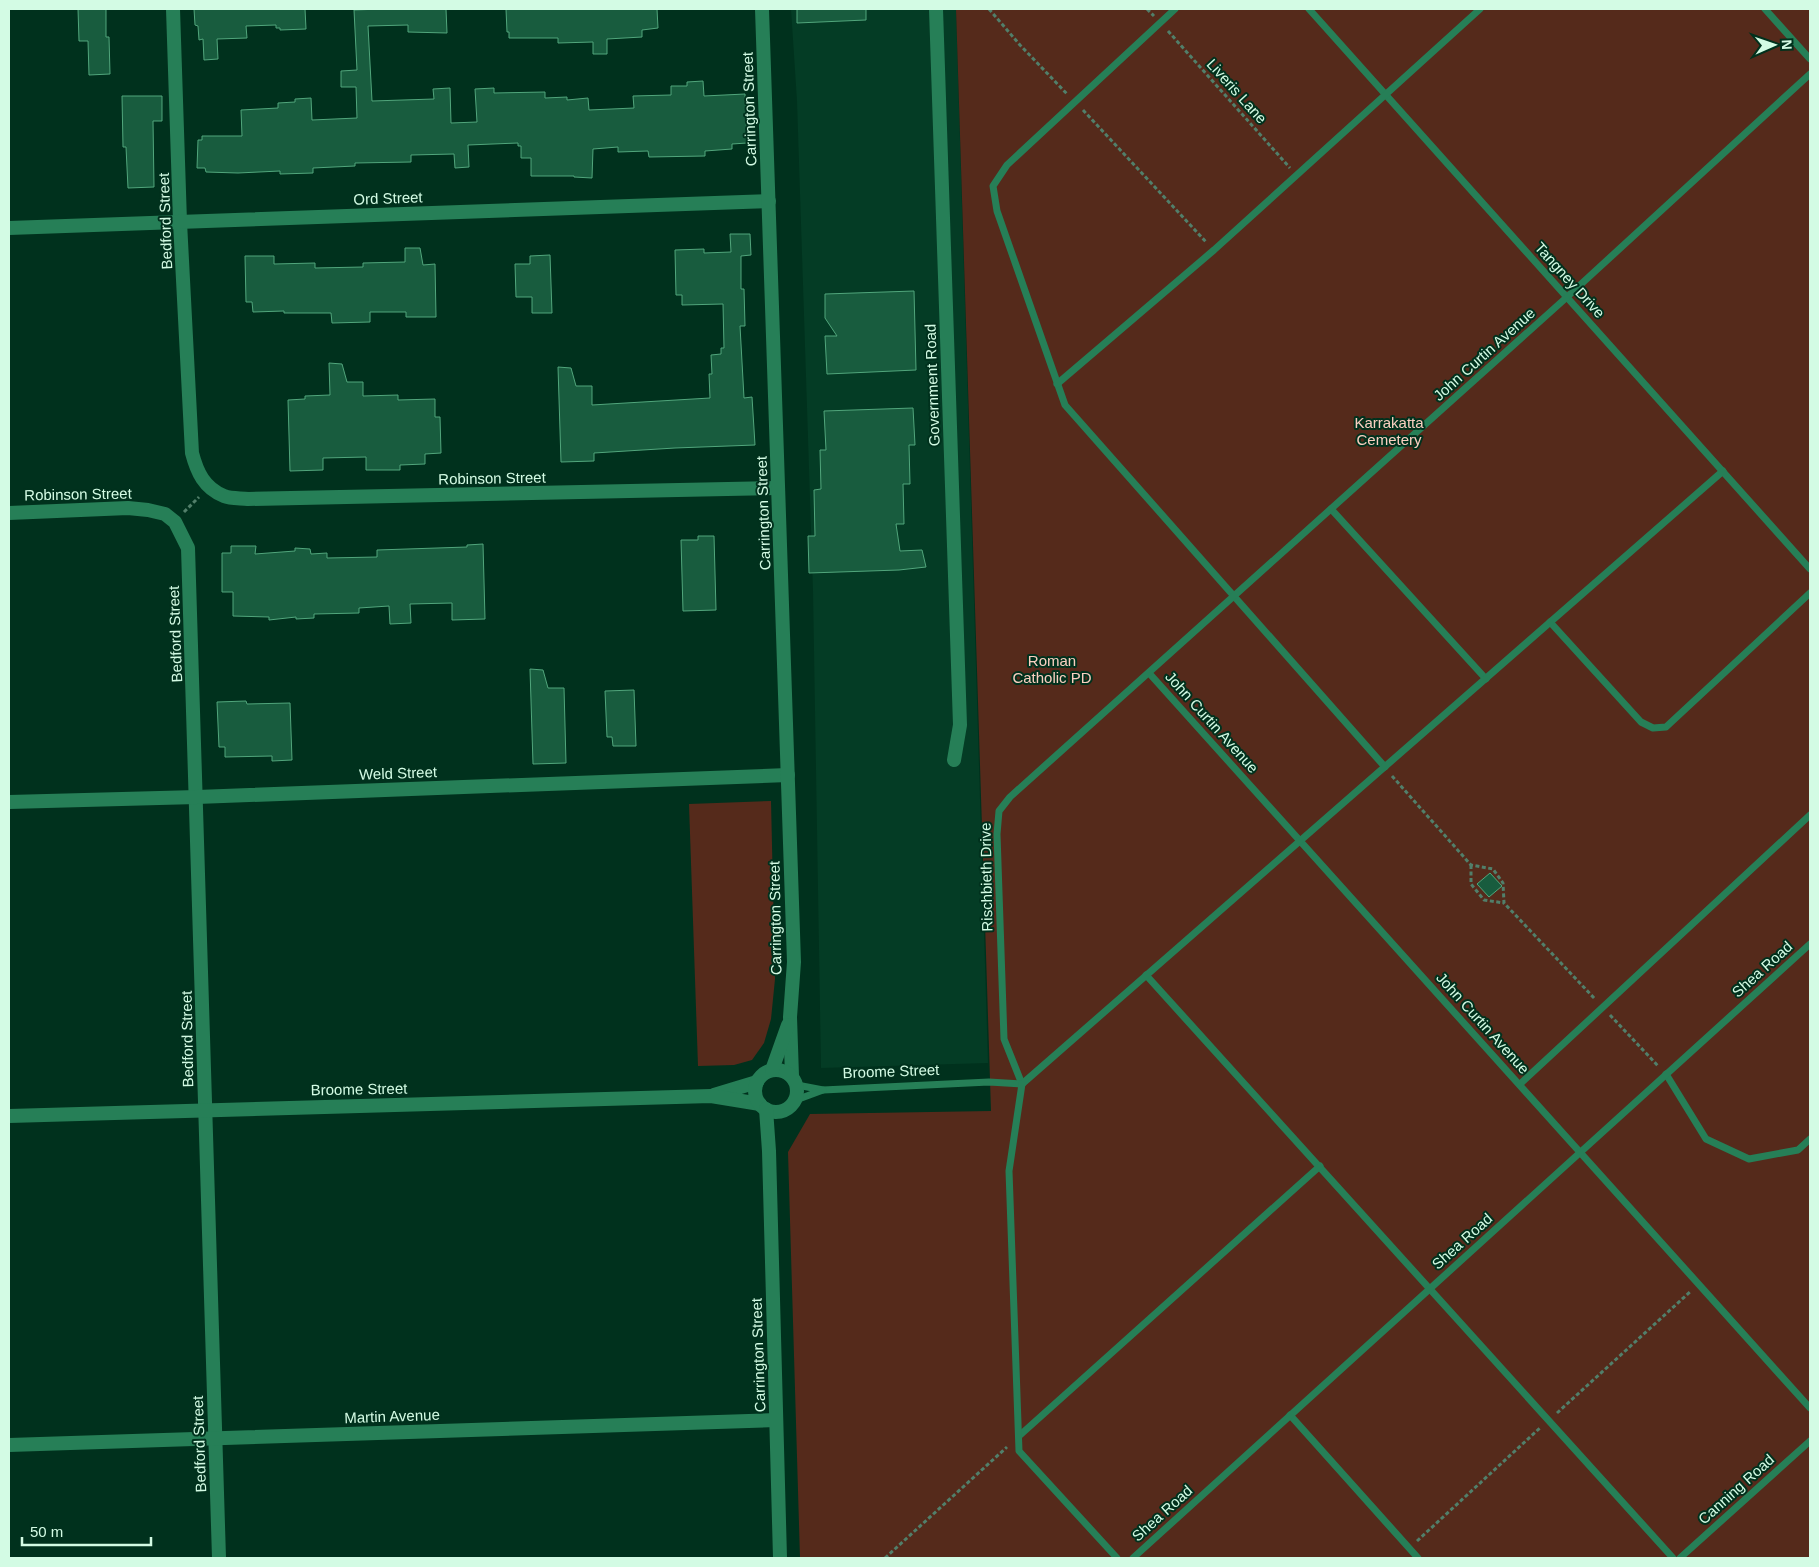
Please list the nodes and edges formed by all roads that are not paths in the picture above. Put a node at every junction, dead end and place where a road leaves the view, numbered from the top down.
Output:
1 (173, 9) edge
2 (762, 9) edge
3 (936, 9) edge
4 (1174, 9) edge
5 (1309, 9) edge
6 (1480, 9) edge
7 (1765, 9) edge
8 (1810, 58) edge
9 (1810, 74) edge
10 (1386, 94) junction
11 (769, 201) junction
12 (180, 222) junction
13 (9, 228) edge
14 (1567, 297) junction
15 (1057, 384) junction
16 (1723, 471) junction
17 (209, 486) joint
18 (778, 488) junction
19 (1331, 510) junction
20 (9, 513) edge
21 (175, 522) joint
22 (1810, 569) edge
23 (1810, 593) edge
24 (1234, 597) junction
25 (1550, 622) junction
26 (1150, 673) junction
27 (1486, 679) junction
28 (954, 760) dead end
29 (1385, 767) junction
30 (788, 775) junction
31 (197, 797) junction
32 (9, 802) edge
33 (1810, 814) edge
34 (1300, 841) junction
35 (1810, 944) edge
36 (1146, 975) junction
37 (790, 1017) junction
38 (772, 1070) junction
39 (1666, 1074) junction
40 (794, 1080) junction
41 (757, 1082) junction
42 (1022, 1084) junction
43 (1520, 1084) junction
44 (823, 1090) junction
45 (711, 1096) junction
46 (796, 1100) junction
47 (763, 1107) junction
48 (205, 1110) junction
49 (780, 1112) junction
50 (9, 1116) edge
51 (1810, 1139) edge
52 (769, 1151) junction
53 (1580, 1152) junction
54 (1320, 1166) junction
55 (1430, 1288) junction
56 (1810, 1408) edge
57 (1290, 1415) junction
58 (776, 1420) junction
59 (1019, 1436) junction
60 (215, 1438) junction
61 (1810, 1441) edge
62 (9, 1446) edge
63 (219, 1558) edge
64 (780, 1558) edge
65 (1117, 1558) edge
66 (1132, 1558) edge
67 (1418, 1558) edge
68 (1673, 1558) edge
69 (1680, 1558) edge

1 - 12 street, Bedford Street
2 - 11 street, Carrington Street
3 - 28 street, Government Road
4 - 15 lane
5 - 10 lane, Tangney Drive
6 - 10 lane
7 - 8 lane
9 - 14 lane, John Curtin Avenue
10 - 14 lane, Tangney Drive
10 - 15 lane
11 - 12 street, Ord Street
11 - 18 street, Carrington Street
12 - 13 street, Ord Street
12 - 17 street, Bedford Street
14 - 16 lane, Tangney Drive
14 - 19 lane, John Curtin Avenue
15 - 24 lane
16 - 22 lane, Tangney Drive
16 - 25 lane
17 - 18 street, Robinson Street
18 - 30 street, Carrington Street
19 - 24 lane, John Curtin Avenue
19 - 27 lane
20 - 21 street, Robinson Street
21 - 31 street, Bedford Street
23 - 25 lane
24 - 26 lane, John Curtin Avenue
24 - 29 lane
25 - 27 lane
26 - 34 lane, John Curtin Avenue
26 - 42 lane, Rischbieth Drive
27 - 29 lane
29 - 34 lane
30 - 31 street, Weld Street
30 - 37 street, Carrington Street
31 - 32 street, Weld Street
31 - 48 street, Bedford Street
33 - 43 lane
34 - 36 lane
34 - 43 lane, John Curtin Avenue
35 - 39 lane, Shea Road
36 - 42 lane
36 - 54 lane
37 - 38 street, Carrington Street
37 - 40 street, Carrington Street
38 - 40 street
38 - 41 street
39 - 51 lane
39 - 53 lane, Shea Road
40 - 44 lane, Broome Street
40 - 46 street
41 - 45 street, Broome Street
41 - 47 street
42 - 44 lane, Broome Street
42 - 59 lane
43 - 53 lane, John Curtin Avenue
44 - 46 lane, Broome Street
45 - 47 street, Broome Street
45 - 48 street, Broome Street
46 - 49 street
47 - 49 street
47 - 52 street, Carrington Street
48 - 50 street, Broome Street
48 - 60 street, Bedford Street
49 - 52 street, Carrington Street
52 - 58 street, Carrington Street
53 - 55 lane, Shea Road
53 - 56 lane, John Curtin Avenue
54 - 55 lane
54 - 59 lane
55 - 57 lane, Shea Road
55 - 68 lane
57 - 66 lane, Shea Road
57 - 67 lane
58 - 60 street, Martin Avenue
58 - 64 street, Carrington Street
59 - 65 lane
60 - 62 street, Martin Avenue
60 - 63 street, Bedford Street
61 - 69 lane, Canning Road

